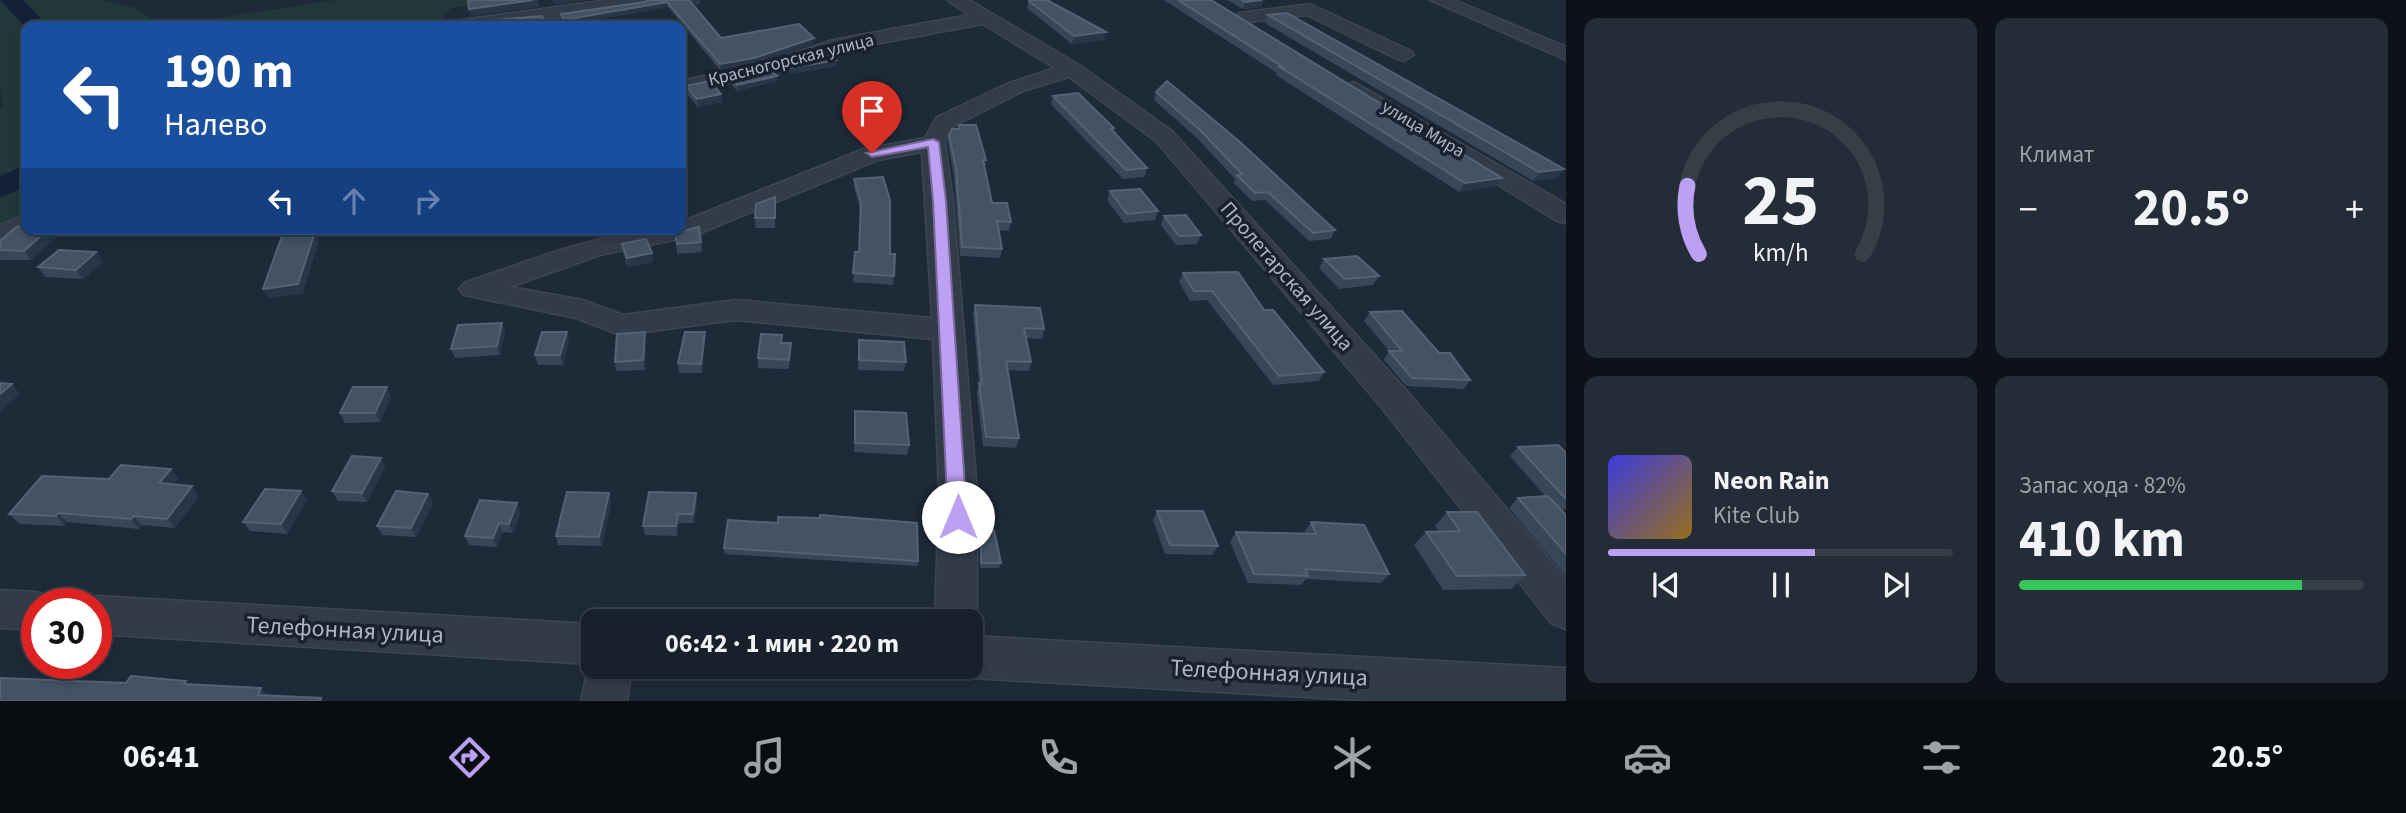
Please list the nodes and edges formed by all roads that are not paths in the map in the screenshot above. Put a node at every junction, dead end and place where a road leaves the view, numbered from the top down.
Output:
1 (645, 0) edge
2 (956, 0) edge
3 (1438, 0) edge
4 (1220, 6) edge
5 (597, 8) junction
6 (1240, 18) junction
7 (984, 19) junction
8 (500, 21) edge
9 (606, 21) edge
10 (1269, 36) edge
11 (1566, 54) edge
12 (1404, 55) dead end
13 (1072, 69) junction
14 (1334, 76) edge
15 (686, 86) edge
16 (933, 142) junction
17 (1566, 215) edge
18 (21, 225) edge
19 (686, 229) edge
20 (0, 235) edge
21 (659, 235) edge
22 (948, 330) junction
23 (0, 609) edge
24 (956, 609) edge
25 (21, 610) edge
26 (1566, 610) edge
27 (112, 616) edge
28 (581, 644) edge
29 (983, 658) edge
30 (608, 679) edge
31 (1566, 690) edge
32 (604, 701) edge

1 - 5 street
2 - 7 street, Пролетарская улица
3 - 11 street
4 - 6 street
5 - 8 street
5 - 9 street
6 - 10 street
6 - 12 street
7 - 13 street, Пролетарская улица
7 - 15 street, Красногорская улица
13 - 16 street
13 - 26 street, Пролетарская улица
14 - 17 street, улица Мира
16 - 19 street
16 - 22 street
18 - 20 street
21 - 22 street
22 - 24 street
23 - 25 street
27 - 28 street, Телефонная улица
29 - 31 street, Телефонная улица
30 - 32 street

